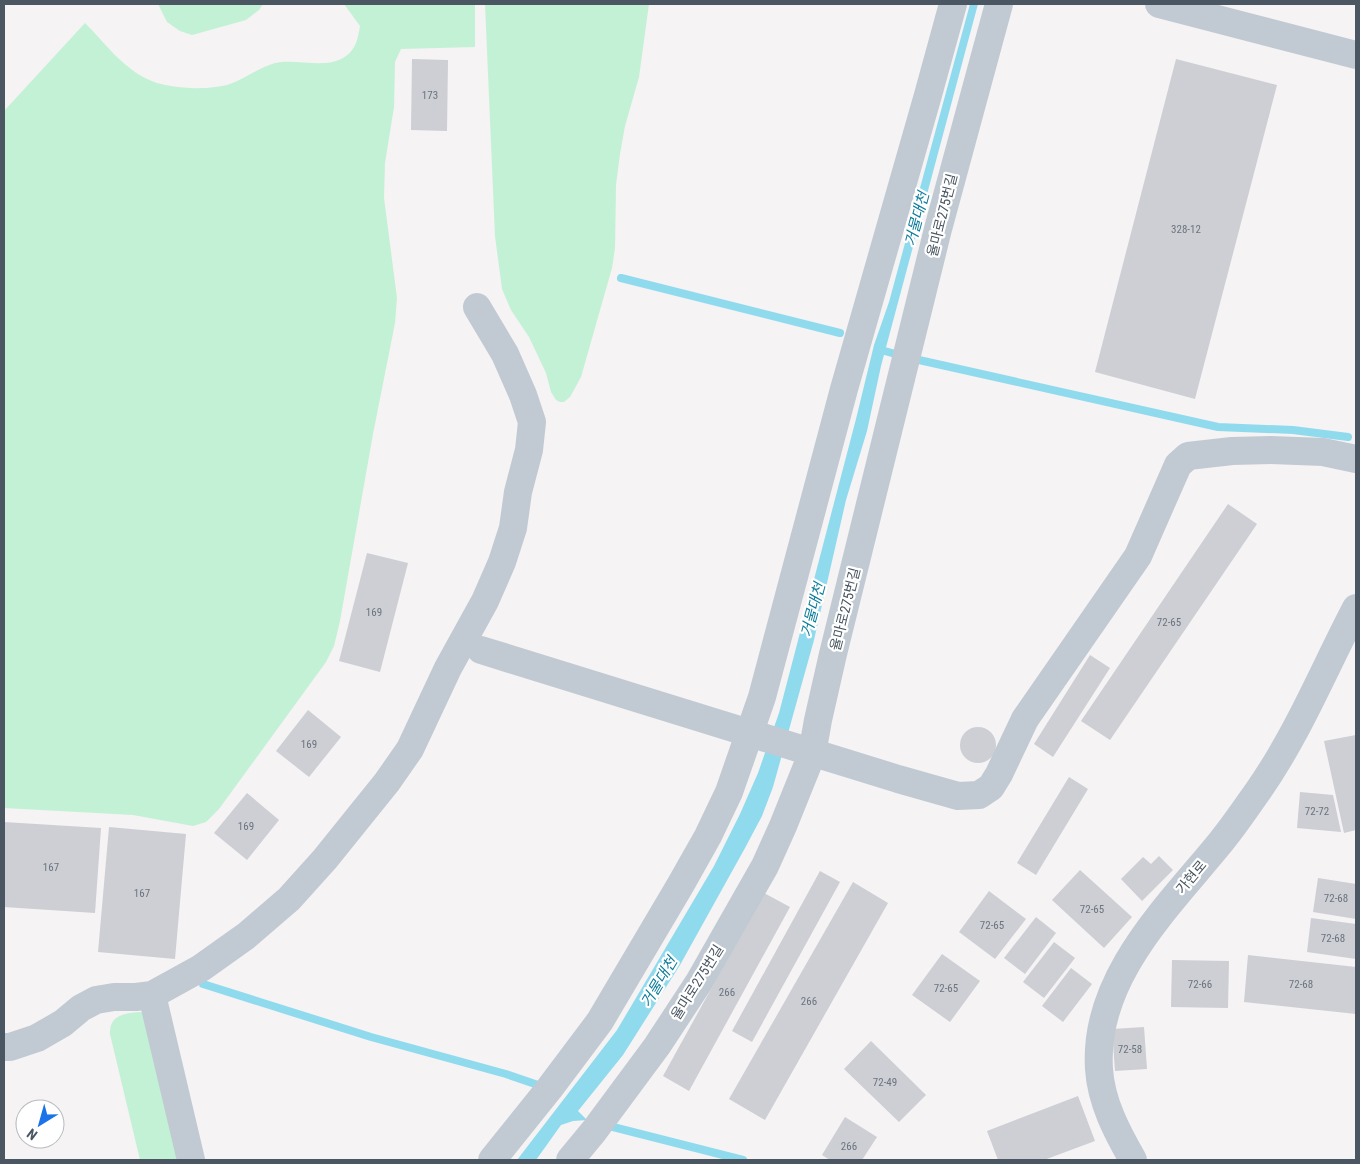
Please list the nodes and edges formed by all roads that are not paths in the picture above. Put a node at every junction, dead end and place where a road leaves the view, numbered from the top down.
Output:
1 (953, 4) edge
2 (999, 4) edge
3 (1159, 4) edge
4 (1356, 54) edge
5 (477, 306) dead end
6 (1356, 459) edge
7 (1356, 608) edge
8 (481, 650) dead end
9 (748, 734) junction
10 (812, 754) junction
11 (152, 995) junction
12 (4, 1047) edge
13 (191, 1160) edge
14 (492, 1160) edge
15 (570, 1160) edge
16 (1133, 1160) edge

1 - 9 lane
2 - 10 lane, 율마로275번길
3 - 4 lane
5 - 11 lane
6 - 10 lane
7 - 16 lane, 가현로
8 - 9 lane
9 - 10 lane
9 - 14 lane
10 - 15 lane, 율마로275번길
11 - 12 lane
11 - 13 lane

